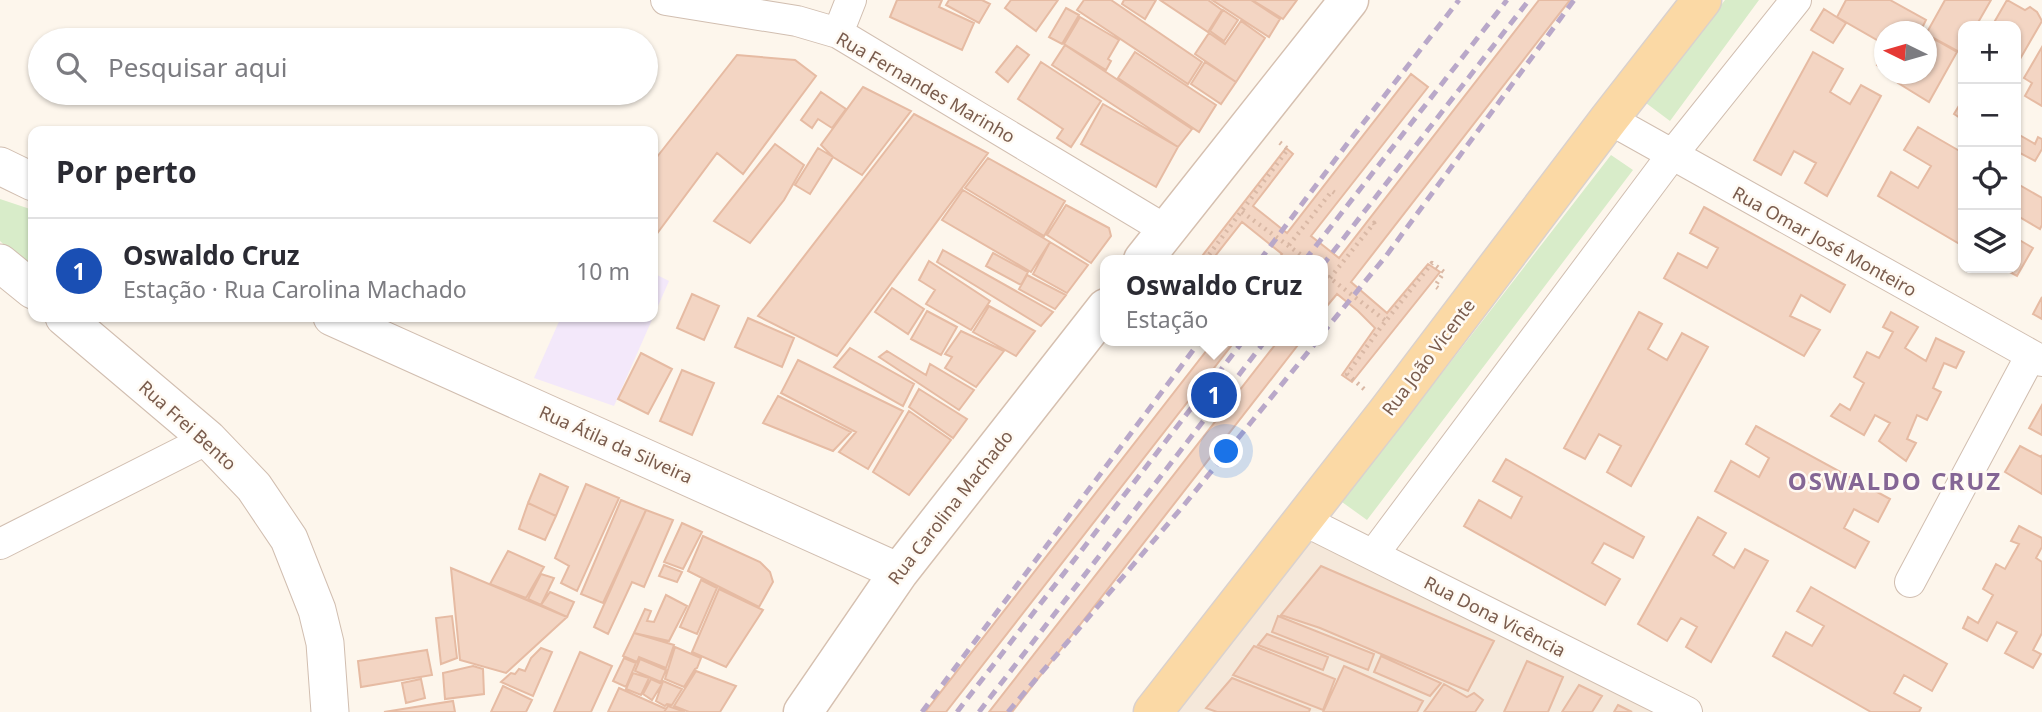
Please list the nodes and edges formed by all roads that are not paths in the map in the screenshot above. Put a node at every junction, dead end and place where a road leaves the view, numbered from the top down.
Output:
1 (666, 0) edge
2 (852, 0) edge
3 (1349, 0) edge
4 (1702, 0) edge
5 (1796, 0) edge
6 (838, 33) junction
7 (1609, 119) junction
8 (1672, 156) junction
9 (0, 166) edge
10 (28, 180) edge
11 (1166, 230) junction
12 (1147, 255) edge
13 (0, 262) edge
14 (28, 286) edge
15 (1100, 314) edge
16 (70, 322) edge
17 (343, 322) edge
18 (2037, 358) edge
19 (208, 439) junction
20 (1303, 520) junction
21 (0, 544) edge
22 (1373, 555) junction
23 (899, 572) junction
24 (1910, 582) dead end
25 (330, 712) edge
26 (803, 712) edge
27 (1153, 712) edge
28 (1687, 712) edge

1 - 6 street, Rua Fernandes Marinho
2 - 6 street
3 - 11 main road
4 - 7 main road, Rua João Vicente
5 - 8 street
6 - 11 street, Rua Fernandes Marinho
7 - 8 street, Rua Omar José Monteiro
7 - 20 main road, Rua João Vicente
8 - 18 street, Rua Omar José Monteiro
8 - 22 street
9 - 10 street
11 - 12 main road
13 - 14 street
15 - 23 main road, Rua Carolina Machado
16 - 19 street, Rua Frei Bento
17 - 23 street, Rua Átila da Silveira
18 - 24 street
19 - 21 street
19 - 25 street, Rua Frei Bento
20 - 22 street, Rua Dona Vicência
20 - 27 main road, Rua João Vicente
22 - 28 street, Rua Dona Vicência
23 - 26 main road, Rua Carolina Machado

